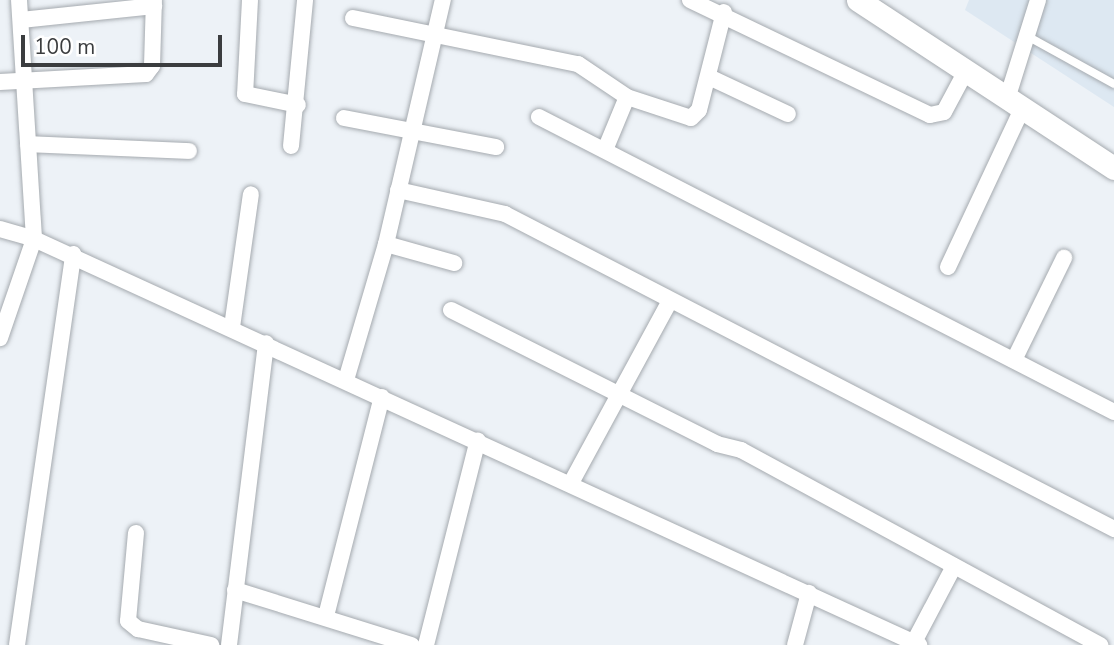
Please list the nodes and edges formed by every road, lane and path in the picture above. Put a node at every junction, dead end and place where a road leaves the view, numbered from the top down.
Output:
1 (19, 0) edge
2 (250, 0) edge
3 (304, 0) edge
4 (443, 0) edge
5 (690, 0) edge
6 (858, 0) edge
7 (1038, 0) edge
8 (154, 3) edge
9 (724, 12) junction
10 (353, 18) dead end
11 (20, 20) junction
12 (435, 33) junction
13 (1027, 36) junction
14 (965, 71) junction
15 (709, 77) junction
16 (0, 82) edge
17 (24, 82) junction
18 (1114, 85) edge
19 (627, 97) junction
20 (1014, 104) junction
21 (298, 105) junction
22 (788, 114) dead end
23 (539, 117) dead end
24 (344, 118) dead end
25 (412, 131) junction
26 (28, 144) junction
27 (291, 146) dead end
28 (496, 147) dead end
29 (605, 150) junction
30 (188, 151) dead end
31 (1114, 168) edge
32 (398, 190) junction
33 (251, 194) dead end
34 (0, 229) edge
35 (34, 239) junction
36 (386, 244) junction
37 (73, 254) junction
38 (1064, 258) dead end
39 (454, 263) dead end
40 (947, 267) dead end
41 (670, 301) junction
42 (451, 310) dead end
43 (232, 327) junction
44 (0, 338) edge
45 (266, 343) junction
46 (1014, 360) junction
47 (346, 380) junction
48 (619, 395) junction
49 (382, 397) junction
50 (1114, 412) edge
51 (478, 440) junction
52 (571, 483) junction
53 (1114, 529) edge
54 (136, 533) dead end
55 (953, 568) junction
56 (235, 590) junction
57 (809, 593) junction
58 (326, 616) junction
59 (889, 638) edge
60 (916, 644) edge
61 (17, 645) edge
62 (211, 645) edge
63 (229, 645) edge
64 (412, 645) edge
65 (426, 645) edge
66 (795, 645) edge
67 (1100, 645) edge

1 - 11 street
2 - 21 street
3 - 21 street
4 - 12 street
5 - 9 street
6 - 14 main road
7 - 13 street
8 - 11 street
8 - 17 street
9 - 14 street
9 - 15 street
10 - 12 street
11 - 17 street
12 - 19 street
12 - 25 street
13 - 18 lane
13 - 20 street
14 - 20 main road
15 - 19 street
15 - 22 street
16 - 17 street
17 - 26 street
19 - 29 street
20 - 31 main road
20 - 40 street
21 - 27 street
23 - 29 street
24 - 25 street
25 - 28 street
25 - 32 street
26 - 30 street
26 - 35 street
29 - 46 street
32 - 36 street
32 - 41 street
33 - 43 street
34 - 35 street
35 - 37 street
35 - 44 street
36 - 39 street
36 - 47 street
37 - 43 street
37 - 61 street
38 - 46 street
41 - 48 street
41 - 53 street
42 - 48 street
43 - 45 street
45 - 47 street
45 - 56 street
46 - 50 street
47 - 49 street
48 - 52 street
48 - 55 street
49 - 51 street
49 - 58 street
51 - 52 street
51 - 65 street
52 - 57 street
54 - 62 street
55 - 60 street
55 - 67 street
56 - 58 street
56 - 63 street
57 - 59 street
57 - 66 street
58 - 64 street
59 - 60 street

